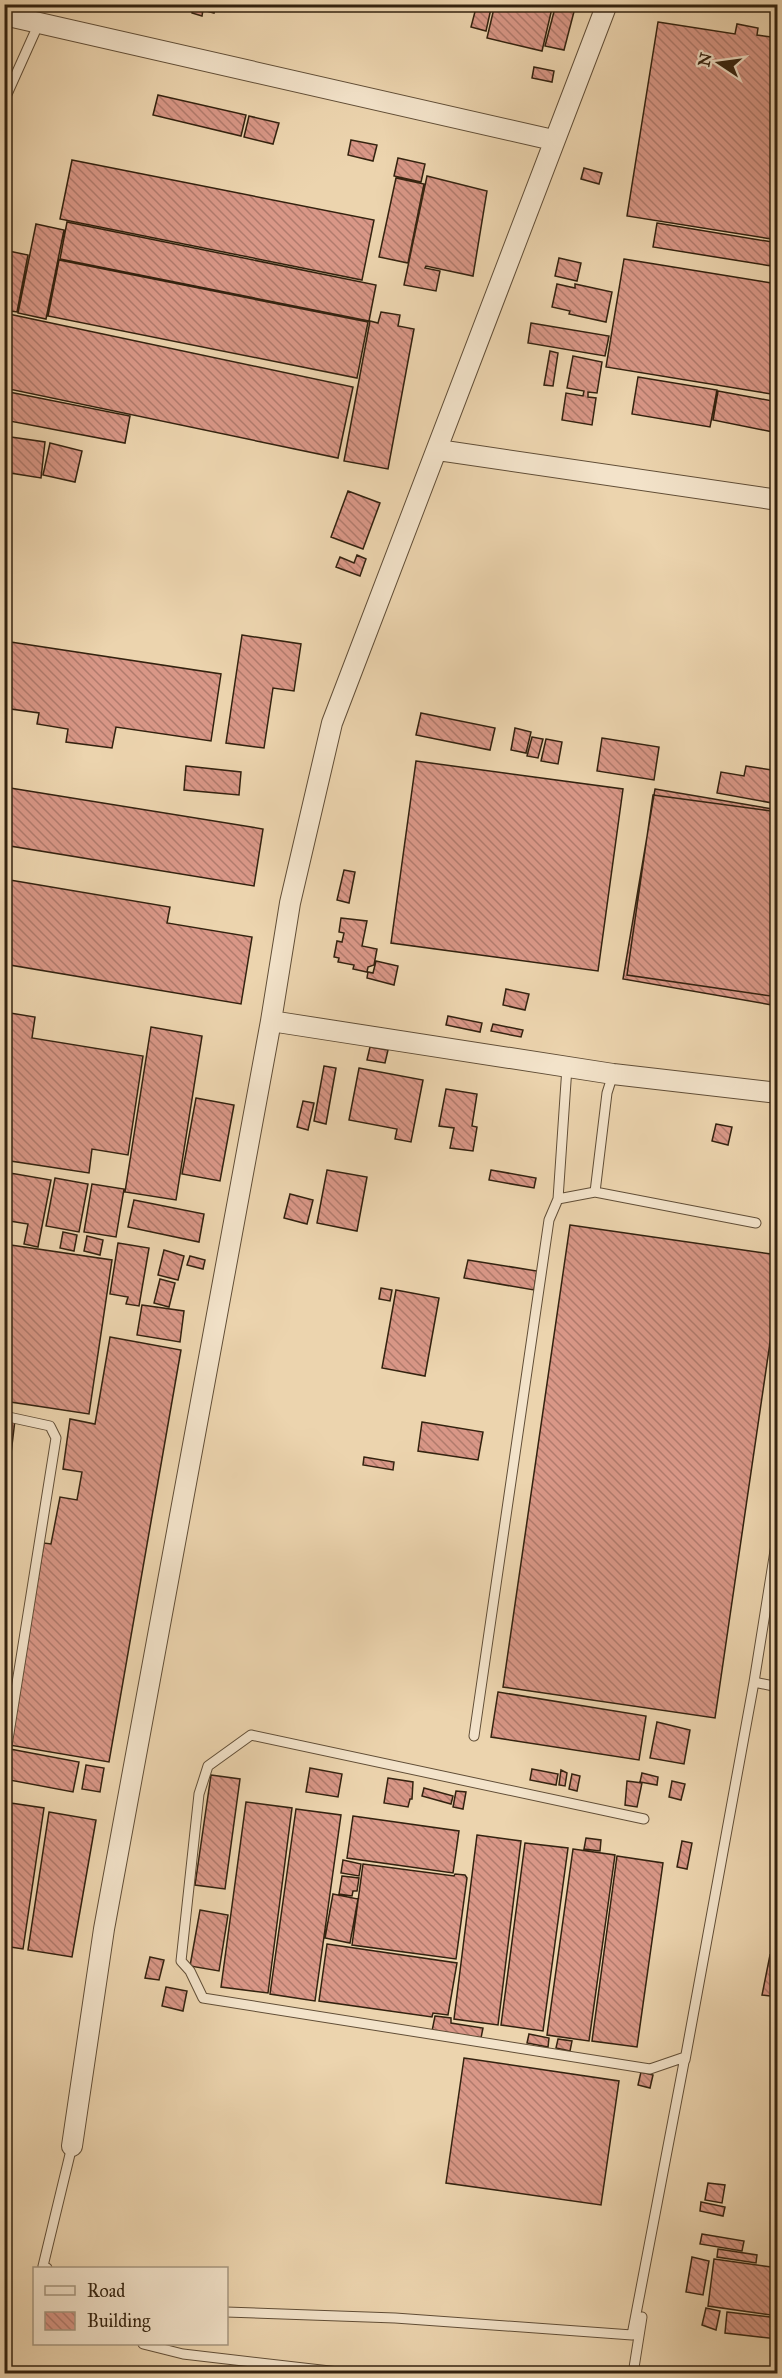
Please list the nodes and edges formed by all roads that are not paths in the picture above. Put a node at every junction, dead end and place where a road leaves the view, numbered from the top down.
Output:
1 (607, 4) edge
2 (4, 15) edge
3 (39, 23) junction
4 (4, 101) edge
5 (553, 140) junction
6 (438, 450) junction
7 (777, 500) edge
8 (271, 1021) junction
9 (567, 1067) junction
10 (613, 1074) junction
11 (777, 1093) edge
12 (595, 1192) junction
13 (558, 1199) junction
14 (756, 1223) dead end
15 (4, 1416) edge
16 (777, 1532) edge
17 (754, 1682) junction
18 (777, 1687) edge
19 (474, 1736) dead end
20 (6, 1752) edge
21 (644, 1819) dead end
22 (685, 2057) junction
23 (72, 2146) joint
24 (45, 2267) edge
25 (228, 2312) edge
26 (150, 2345) edge
27 (356, 2373) edge
28 (633, 2373) edge

1 - 5 street
2 - 3 street
3 - 4 lane
3 - 5 street
5 - 6 street
6 - 7 street
6 - 8 street
8 - 9 street
8 - 23 street
9 - 10 street
9 - 13 lane
10 - 11 street
10 - 12 lane
12 - 13 lane
12 - 14 lane
13 - 19 lane
15 - 20 lane
16 - 17 lane
17 - 18 lane
17 - 22 lane
21 - 22 lane
22 - 25 lane
22 - 28 lane
23 - 24 lane
26 - 27 lane

